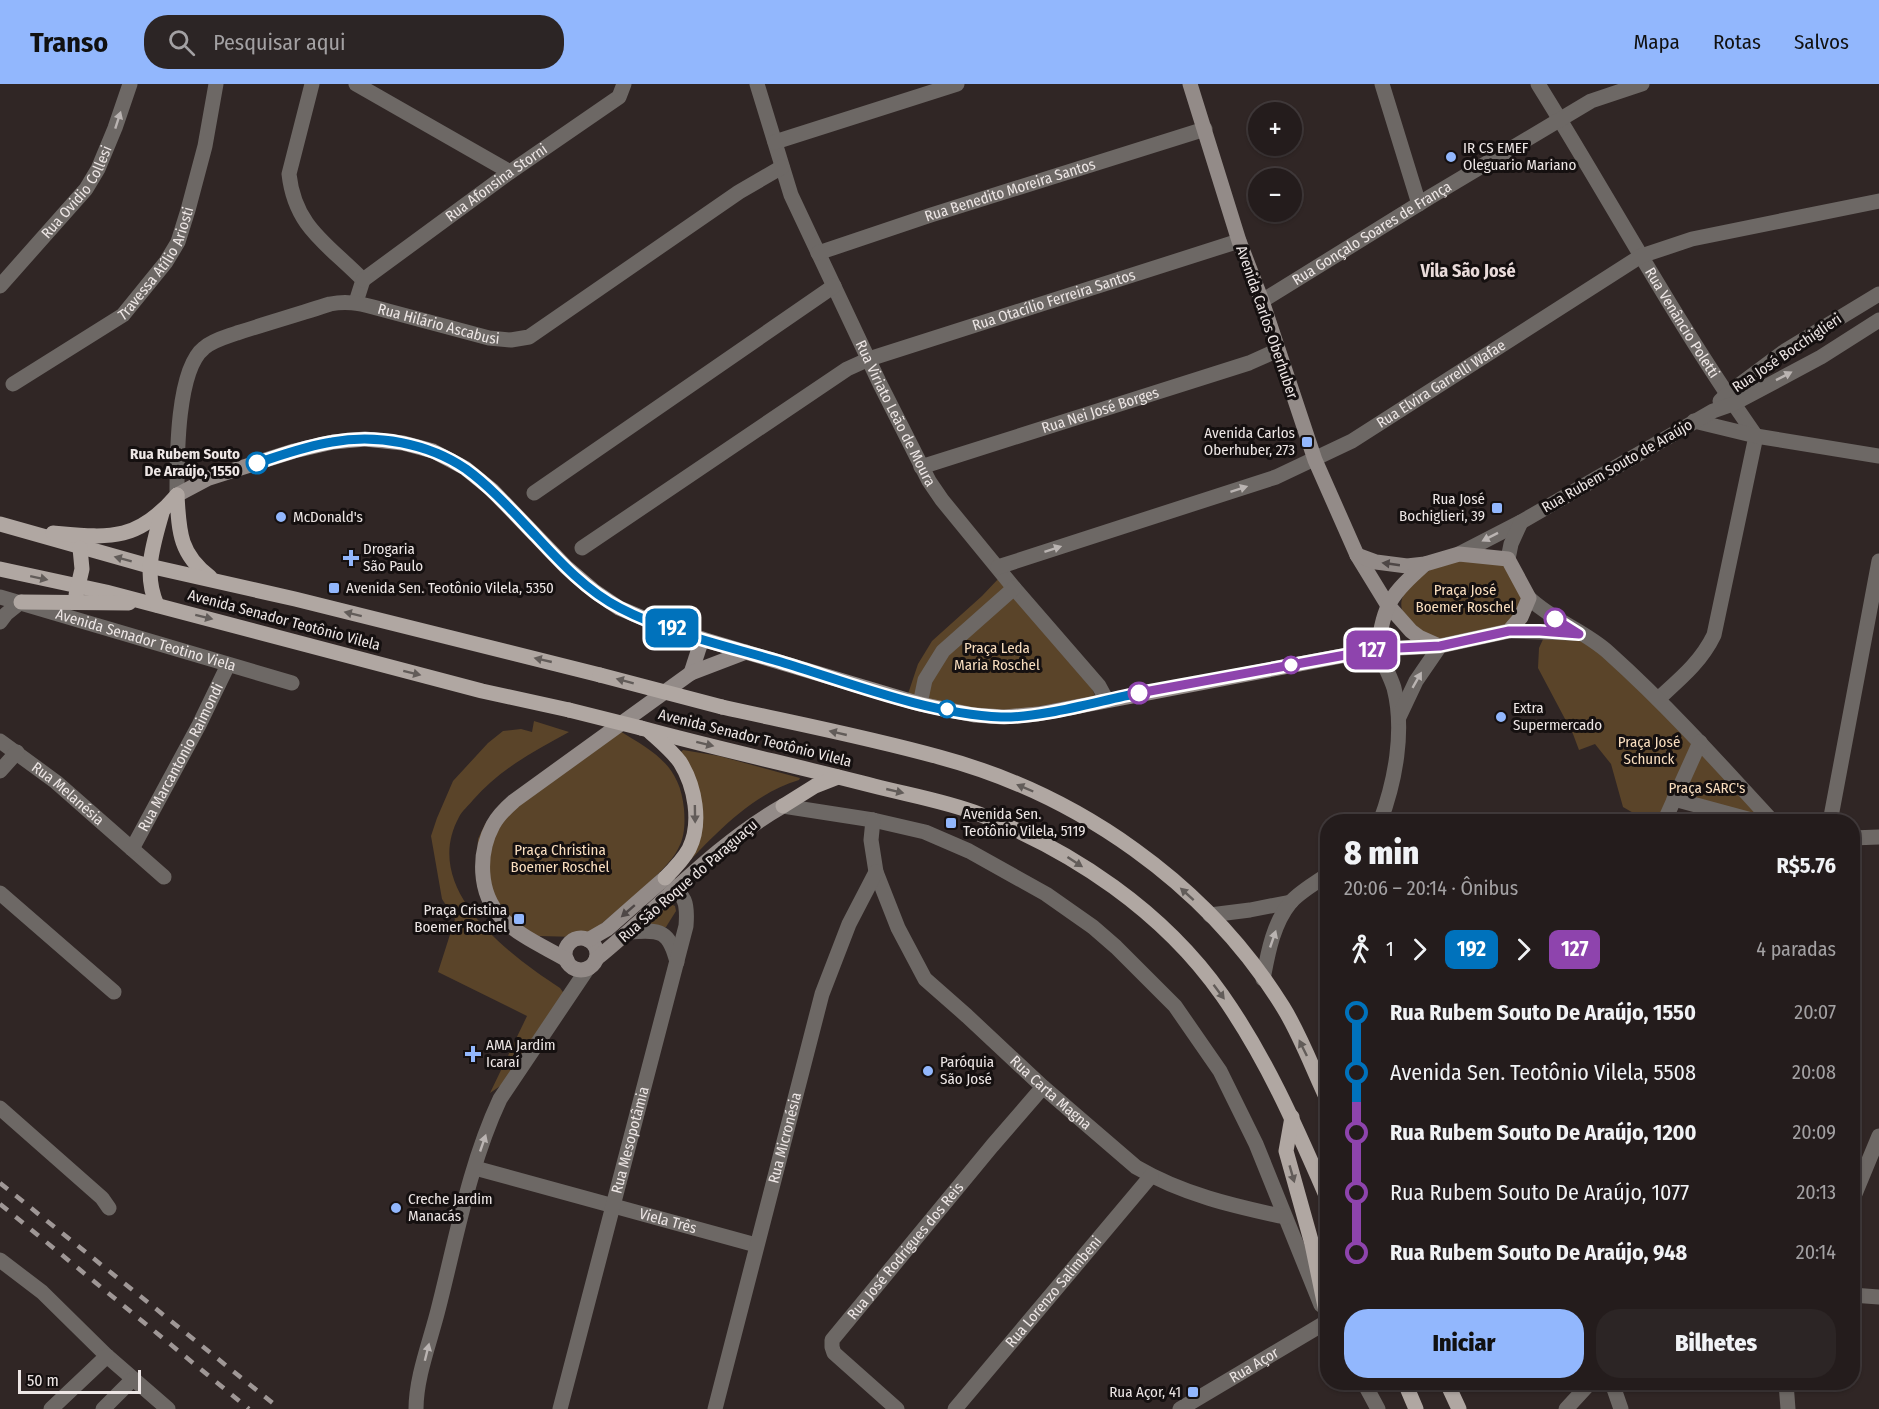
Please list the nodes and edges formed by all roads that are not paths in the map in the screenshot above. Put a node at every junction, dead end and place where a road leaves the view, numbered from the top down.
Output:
1 (130, 84) edge
2 (216, 84) edge
3 (312, 84) edge
4 (356, 84) edge
5 (624, 84) edge
6 (757, 84) edge
7 (957, 84) edge
8 (1190, 84) edge
9 (1382, 84) edge
10 (1538, 84) edge
11 (1642, 84) edge
12 (1560, 119) junction
13 (1204, 129) junction
14 (775, 142) junction
15 (782, 167) junction
16 (510, 172) junction
17 (1879, 201) edge
18 (1419, 204) junction
19 (1239, 241) junction
20 (818, 253) junction
21 (1641, 256) junction
22 (363, 280) junction
23 (0, 286) edge
24 (834, 286) junction
25 (1879, 294) edge
26 (1262, 301) junction
27 (356, 302) junction
28 (1879, 320) edge
29 (1278, 350) junction
30 (869, 359) junction
31 (13, 384) dead end
32 (1730, 399) junction
33 (1694, 422) junction
34 (1756, 436) junction
35 (1879, 456) edge
36 (1315, 460) junction
37 (921, 467) junction
38 (534, 493) dead end
39 (177, 495) junction
40 (162, 513) junction
41 (1521, 522) junction
42 (0, 524) edge
43 (23, 531) junction
44 (80, 548) junction
45 (582, 548) dead end
46 (1459, 554) junction
47 (1357, 555) junction
48 (1508, 559) junction
49 (1879, 561) edge
50 (1425, 564) junction
51 (149, 566) junction
52 (998, 567) junction
53 (0, 569) edge
54 (215, 580) junction
55 (79, 586) junction
56 (1014, 588) junction
57 (0, 597) edge
58 (1529, 598) junction
59 (21, 602) junction
60 (73, 604) junction
61 (152, 604) junction
62 (1387, 604) junction
63 (0, 622) edge
64 (1509, 631) junction
65 (1579, 634) junction
66 (702, 639) junction
67 (1440, 646) junction
68 (1378, 649) junction
69 (746, 652) junction
70 (228, 665) junction
71 (691, 673) junction
72 (292, 683) dead end
73 (1106, 699) junction
74 (1658, 699) junction
75 (920, 704) junction
76 (1399, 717) junction
77 (644, 729) junction
78 (0, 741) edge
79 (1700, 742) junction
80 (16, 752) junction
81 (0, 771) edge
82 (838, 777) junction
83 (1674, 799) junction
84 (783, 806) junction
85 (1382, 814) edge
86 (1667, 814) edge
87 (1729, 814) edge
88 (1766, 814) edge
89 (1832, 814) edge
90 (873, 820) junction
91 (1879, 837) edge
92 (1860, 838) edge
93 (132, 849) junction
94 (876, 872) junction
95 (164, 877) dead end
96 (665, 879) junction
97 (1320, 880) edge
98 (677, 890) junction
99 (0, 894) edge
100 (1291, 902) junction
101 (1210, 915) junction
102 (630, 932) junction
103 (530, 938) junction
104 (588, 940) junction
105 (570, 943) junction
106 (567, 960) junction
107 (592, 964) junction
108 (678, 964) junction
109 (1263, 979) junction
110 (114, 992) dead end
111 (1320, 1084) edge
112 (1043, 1088) junction
113 (0, 1108) edge
114 (1292, 1117) junction
115 (1879, 1136) edge
116 (475, 1167) junction
117 (1151, 1176) junction
118 (1320, 1182) edge
119 (1860, 1182) edge
120 (613, 1204) junction
121 (109, 1208) dead end
122 (1285, 1217) junction
123 (756, 1245) junction
124 (1, 1262) edge
125 (1320, 1282) edge
126 (1860, 1296) edge
127 (1879, 1297) edge
128 (1320, 1302) edge
129 (1320, 1326) edge
130 (107, 1356) junction
131 (132, 1380) junction
132 (1368, 1390) edge
133 (1409, 1390) edge
134 (1450, 1390) edge
135 (1584, 1390) edge
136 (1614, 1390) edge
137 (1787, 1390) edge
138 (1195, 1405) edge
139 (51, 1409) edge
140 (103, 1409) edge
141 (168, 1409) edge
142 (416, 1409) edge
143 (560, 1409) edge
144 (715, 1409) edge
145 (897, 1409) edge
146 (956, 1409) edge
147 (1180, 1409) edge
148 (1378, 1409) edge
149 (1416, 1409) edge
150 (1459, 1409) edge
151 (1566, 1409) edge
152 (1621, 1409) edge
153 (1788, 1409) edge

23 -> 1 street, Rua Ovidio Collesi
2 - 31 street, Travessa Atílio Ariosti
3 - 22 street
4 - 16 street
5 - 16 street, Rua Afonsina Storni
6 - 14 street, Rua Viriato Leão de Moura
7 - 14 street
8 - 13 street, Avenida Carlos Oberhuber
9 - 18 street
10 - 12 street, Rua Venâncio Poletti
11 - 12 street, Rua Gonçalo Soares de França
12 - 18 street, Rua Gonçalo Soares de França
12 - 21 street, Rua Venâncio Poletti
13 - 19 street, Avenida Carlos Oberhuber
13 - 20 street, Rua Benedito Moreira Santos
14 - 15 street, Rua Viriato Leão de Moura
15 - 20 street, Rua Viriato Leão de Moura
15 - 27 street, Rua Hilário Ascabusi
16 - 22 street, Rua Afonsina Storni
17 - 21 street, Rua Elvira Garrelli Wafae
18 - 26 street, Rua Gonçalo Soares de França
19 - 26 street, Avenida Carlos Oberhuber
19 - 30 street, Rua Otacílio Ferreira Santos
20 - 24 street, Rua Viriato Leão de Moura
21 - 32 street, Rua Venâncio Poletti
21 - 36 street, Rua Elvira Garrelli Wafae
22 - 27 street
24 - 30 street, Rua Viriato Leão de Moura
24 - 38 street
25 - 32 street, Rua José Bocchiglieri
26 - 29 street, Avenida Carlos Oberhuber
27 - 39 street, Rua Hilário Ascabusi
32 -> 28 street, Rua José Bocchiglieri
29 - 36 street, Avenida Carlos Oberhuber
29 - 37 street, Rua Nei José Borges
30 - 37 street, Rua Viriato Leão de Moura
30 - 45 street, Rua Otacílio Ferreira Santos
32 - 33 street, Rua Rubem Souto de Araújo
32 - 34 street, Rua Venâncio Poletti
33 - 34 street
33 - 41 street, Rua Rubem Souto de Araújo
34 - 35 street
34 - 74 street
36 - 47 street, Avenida Carlos Oberhuber
52 -> 36 street, Rua Elvira Garrelli Wafae
37 - 52 street, Rua Viriato Leão de Moura
39 - 40 main road
39 - 54 main road
39 - 66 street
40 - 43 main road
40 - 51 main road
41 -> 46 street
41 - 48 street
42 - 43 main road, Avenida Senador Teotônio Vilela
43 - 44 main road, Avenida Senador Teotônio Vilela
51 -> 44 main road, Avenida Senador Teotônio Vilela
44 - 55 main road
46 - 48 street
46 - 50 street
50 -> 47 street
47 - 62 street, Avenida Carlos Oberhuber
48 - 58 street
49 - 89 street
50 - 62 street
51 - 54 main road, Avenida Senador Teotônio Vilela
51 - 61 main road
52 - 56 street, Rua Viriato Leão de Moura
53 -> 55 main road, Avenida Senador Teotônio Vilela
101 -> 54 main road, Avenida Senador Teotônio Vilela, bridge
55 - 60 main road
55 - 61 main road, Avenida Senador Teotônio Vilela
56 - 73 street, Rua Viriato Leão de Moura
56 - 75 street
57 - 59 street, Avenida Senador Teotino Viela
58 - 64 street
58 - 65 street
59 - 60 main road
59 - 63 street
59 - 70 street, Avenida Senador Teotino Viela
60 - 61 main road
61 -> 77 main road, Avenida Senador Teotônio Vilela, bridge
62 - 67 street
62 - 68 street
64 - 65 street
64 - 67 street
65 - 74 street
66 - 69 street
66 - 71 street
67 - 68 street
76 -> 67 street
68 - 73 street
68 - 76 street
69 - 71 street
69 - 75 street
70 - 72 street, Avenida Senador Teotino Viela
70 - 93 street, Rua Marcantonio Raimondi
71 - 103 street
73 - 75 street
74 - 79 street
76 - 85 street
77 -> 82 main road, Avenida Senador Teotônio Vilela
77 -> 96 main road
78 - 80 street, Rua Melanésia
79 - 83 street
79 - 88 street
80 - 81 street
80 - 93 street, Rua Melanésia
82 - 84 main road
82 -> 114 main road, Avenida Senador Teotônio Vilela
83 - 86 street
83 - 87 street
84 - 90 street
84 - 98 street, Rua São Roque do Paraguaçu
90 - 94 street, Rua Carta Magna
90 - 122 street
91 - 92 street
93 - 95 street, Rua Melanésia
94 - 112 street, Rua Carta Magna
94 - 123 street, Rua Micronésia
96 - 98 street, Rua Mesopotâmia
96 -> 104 street
97 - 100 street
98 - 102 street, Rua São Roque do Paraguaçu
98 - 108 street, Rua Mesopotâmia
99 - 110 street
100 - 101 street
109 -> 100 street
101 - 109 main road, Avenida Senador Teotônio Vilela
102 - 107 street, Rua São Roque do Paraguaçu
102 - 108 street
103 - 105 street
103 - 106 street
104 - 105 street
104 - 107 street
105 - 106 street
106 - 107 street
116 -> 107 street, Rua São Roque do Paraguaçu
108 - 120 street, Rua Mesopotâmia
111 -> 109 main road, Avenida Senador Teotônio Vilela
112 - 117 street, Rua Carta Magna
112 - 145 street, Rua José Rodrigues dos Reis
113 - 121 street
114 - 118 main road, Avenida Senador Teotônio Vilela
114 -> 125 main road
115 - 119 street
116 - 120 street, Viela Três
142 -> 116 street, Rua São Roque do Paraguaçu
117 - 122 street, Rua Carta Magna
117 - 146 street, Rua Lorenzo Salimbeni
120 - 123 street, Viela Três
120 - 143 street, Rua Mesopotâmia
122 - 128 street
123 - 144 street, Rua Micronésia
124 - 130 street
126 - 127 street
129 - 138 street, Rua Açor
130 - 131 street
130 - 139 street
131 - 140 street
131 - 141 street
132 - 148 street
133 - 149 main road
134 - 150 main road
135 - 151 street
136 - 152 street
137 - 153 street
138 - 147 street, Rua Açor

